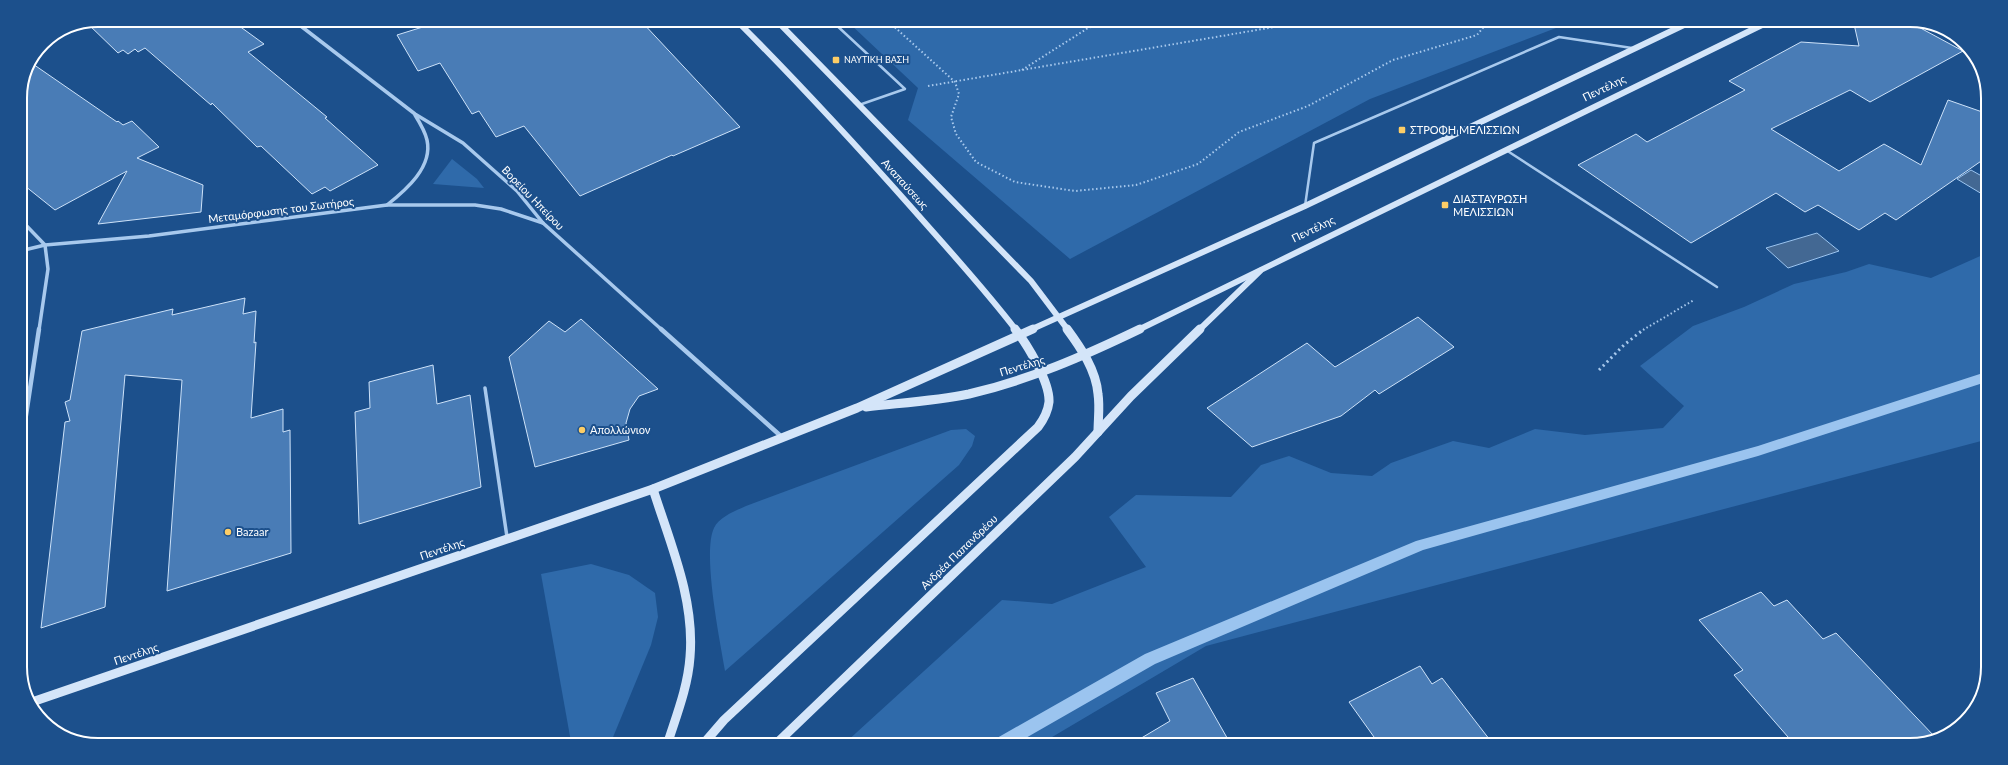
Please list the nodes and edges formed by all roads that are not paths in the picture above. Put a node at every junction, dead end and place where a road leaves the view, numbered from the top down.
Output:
1 (302, 27) edge
2 (742, 27) edge
3 (783, 27) edge
4 (838, 27) edge
5 (1680, 27) edge
6 (1758, 27) edge
7 (1635, 48) junction
8 (859, 105) junction
9 (415, 114) junction
10 (1504, 150) junction
11 (387, 205) junction
12 (1305, 206) junction
13 (543, 224) junction
14 (27, 226) edge
15 (45, 245) junction
16 (27, 249) edge
17 (1267, 265) junction
18 (1718, 287) road end
19 (1059, 318) junction
20 (1020, 335) junction
21 (1084, 356) junction
22 (1040, 374) junction
23 (485, 388) dead end
24 (27, 408) edge
25 (857, 408) junction
26 (1098, 432) junction
27 (783, 438) junction
28 (653, 489) junction
29 (507, 539) junction
30 (36, 701) edge
31 (669, 738) edge
32 (709, 738) edge
33 (782, 738) edge

1 - 9 street, Βορείου Ηπείρου
2 - 20 main road, Αναπαύσεως
3 - 8 main road, Αναπαύσεως
4 - 8 lane
5 - 7 main road, Πεντέλης
6 - 10 main road, Πεντέλης
7 - 12 main road, Πεντέλης
7 - 12 lane
8 - 19 main road, Αναπαύσεως
9 - 11 street
9 - 13 street, Βορείου Ηπείρου
10 - 17 main road, Πεντέλης
10 - 18 lane
11 - 13 street, Μεταμόρφωσης του Σωτήρος
11 - 15 street, Μεταμόρφωσης του Σωτήρος
12 - 19 main road, Πεντέλης
13 - 27 street, Βορείου Ηπείρου
14 - 15 street
15 - 16 street, Μεταμόρφωσης του Σωτήρος
15 - 24 street
17 - 21 main road, Πεντέλης
17 - 26 main road, Ανδρέα Παπανδρέου
19 - 20 main road, Πεντέλης
19 - 21 main road, Αναπαύσεως
20 - 22 main road, Αναπαύσεως
20 - 25 main road, Πεντέλης
21 - 22 main road, Πεντέλης
21 - 26 main road
22 - 25 main road, Πεντέλης
22 - 32 main road
23 - 29 lane
25 - 27 main road, Πεντέλης
26 - 33 main road, Ανδρέα Παπανδρέου
27 - 28 main road, Πεντέλης
28 - 29 main road, Πεντέλης
28 - 31 main road
29 - 30 main road, Πεντέλης

